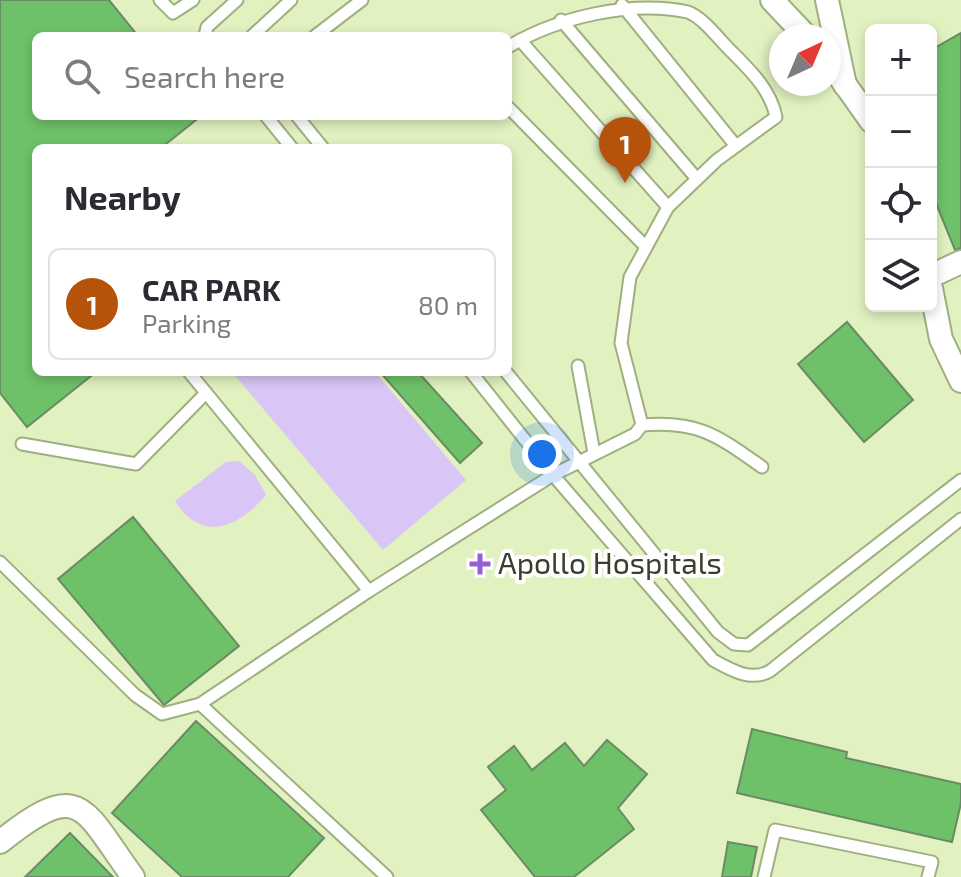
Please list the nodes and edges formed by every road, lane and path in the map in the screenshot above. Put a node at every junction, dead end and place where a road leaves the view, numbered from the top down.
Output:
1 (160, 0) edge
2 (193, 0) edge
3 (237, 0) edge
4 (291, 0) edge
5 (362, 0) edge
6 (772, 0) edge
7 (827, 0) edge
8 (622, 5) junction
9 (561, 20) junction
10 (795, 24) edge
11 (206, 31) edge
12 (256, 32) edge
13 (320, 32) edge
14 (520, 40) junction
15 (512, 45) edge
16 (841, 79) edge
17 (845, 85) junction
18 (512, 111) edge
19 (865, 113) edge
20 (269, 120) edge
21 (300, 120) edge
22 (289, 144) edge
23 (320, 144) edge
24 (736, 146) junction
25 (697, 179) junction
26 (668, 207) junction
27 (646, 247) junction
28 (961, 262) edge
29 (937, 273) edge
30 (936, 312) edge
31 (578, 366) dead end
32 (192, 376) edge
33 (474, 376) edge
34 (509, 376) edge
35 (961, 381) edge
36 (206, 393) junction
37 (642, 425) junction
38 (22, 444) dead end
39 (594, 453) junction
40 (579, 461) junction
41 (762, 467) dead end
42 (553, 475) junction
43 (961, 480) edge
44 (961, 519) edge
45 (0, 562) edge
46 (369, 591) junction
47 (200, 704) junction
48 (10, 821) edge
49 (0, 842) edge
50 (133, 877) edge
51 (387, 877) edge
52 (764, 877) edge
53 (928, 877) edge

1 - 2 lane
3 - 11 lane
4 - 12 lane
5 - 13 lane
6 - 10 street
7 - 17 street
8 - 9 lane
8 - 24 lane
8 - 24 lane
9 - 14 lane
9 - 25 lane
14 - 15 lane
14 - 26 lane
16 - 17 street
17 - 19 street
18 - 27 lane
20 - 22 lane
21 - 23 lane
24 - 25 lane
25 - 26 lane
26 - 27 lane
27 - 37 lane
28 - 29 street
30 - 35 street
31 - 39 lane
32 - 36 lane
33 - 42 lane
34 - 40 lane
36 - 38 lane
36 - 46 lane
37 - 39 lane
37 - 41 lane
39 - 40 lane
40 - 42 lane
40 - 43 lane
42 - 44 lane
42 - 46 lane
45 - 47 lane
46 - 47 lane
47 - 51 lane
48 - 49 street
48 - 50 street
52 - 53 lane

